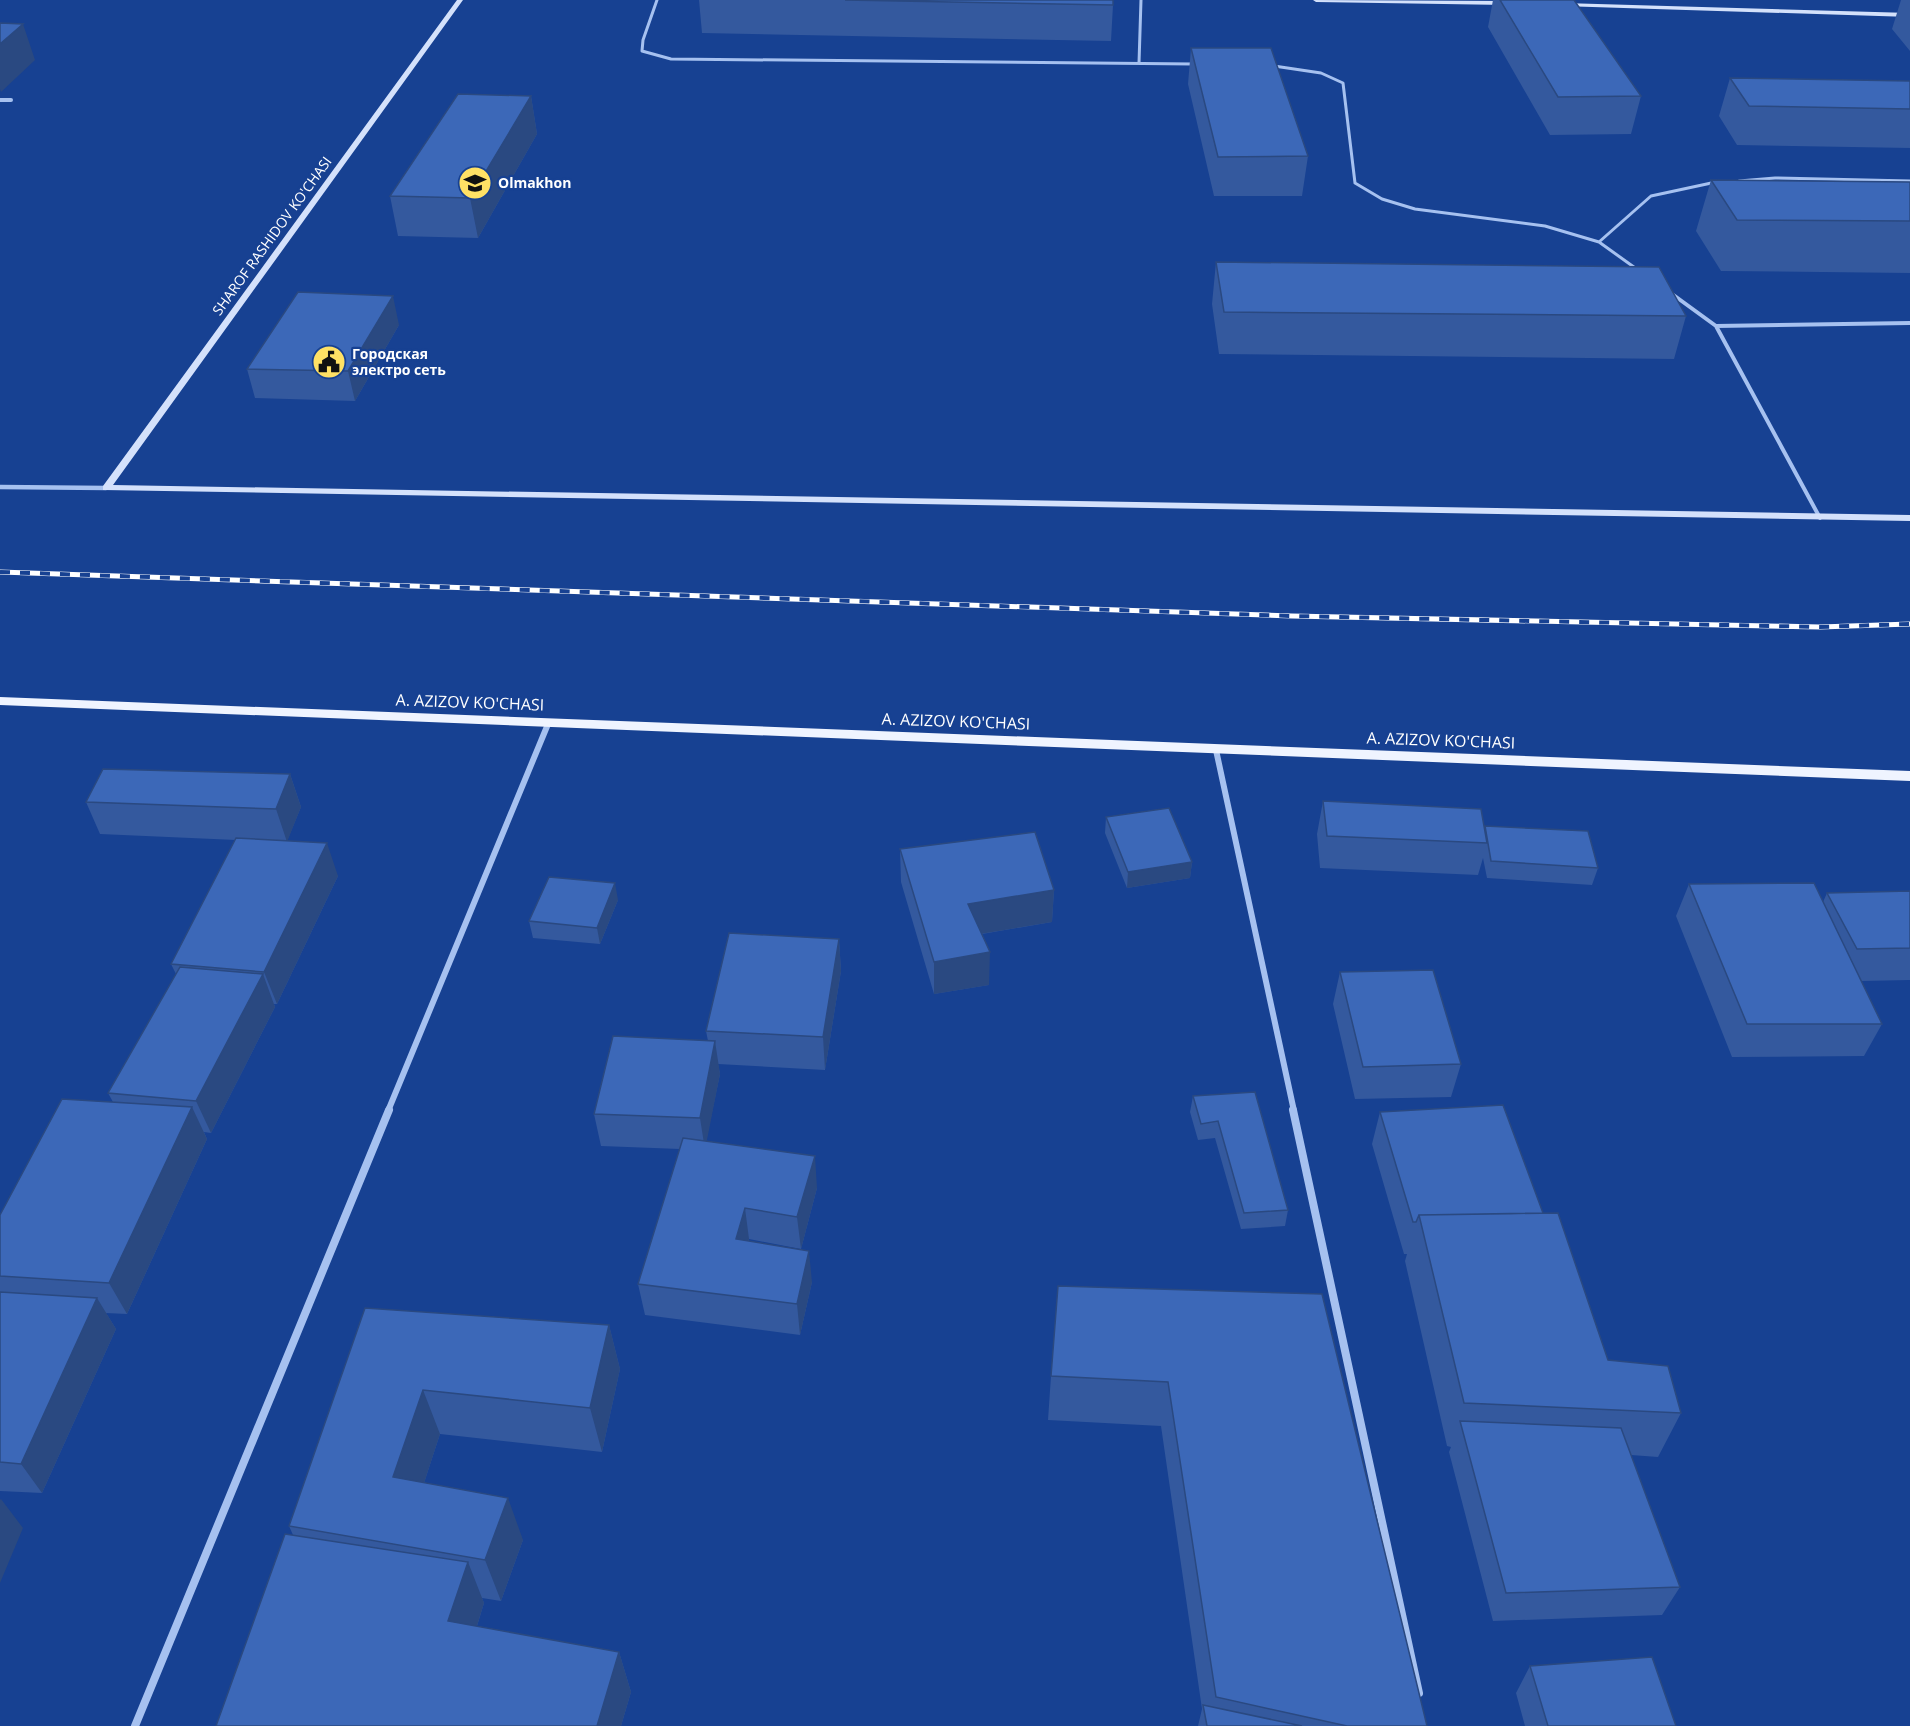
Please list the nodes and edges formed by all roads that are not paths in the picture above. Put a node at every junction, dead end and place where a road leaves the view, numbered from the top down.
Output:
1 (460, 0) edge
2 (657, 0) edge
3 (1141, 0) edge
4 (1316, 0) edge
5 (1412, 1) edge
6 (1514, 3) edge
7 (1549, 4) edge
8 (1910, 15) edge
9 (1139, 63) junction
10 (1195, 64) edge
11 (1273, 66) edge
12 (0, 100) edge
13 (11, 100) dead end
14 (1732, 181) edge
15 (1910, 181) edge
16 (1721, 182) edge
17 (1599, 242) junction
18 (1641, 272) edge
19 (1669, 292) edge
20 (1910, 323) edge
21 (1716, 326) junction
22 (0, 487) edge
23 (106, 488) junction
24 (1820, 518) junction
25 (1910, 518) edge
26 (0, 701) edge
27 (548, 724) junction
28 (1216, 750) junction
29 (1910, 776) edge
30 (1421, 1703) edge
31 (135, 1726) edge

1 - 23 street, SHAROF RASHIDOV KO'CHASI
2 - 9 lane
3 - 9 lane
4 - 5 street
5 - 6 street
7 - 8 street
9 - 10 lane
11 - 17 lane
12 - 13 street
14 - 15 lane
16 - 17 lane
17 - 18 lane
19 - 21 lane
20 - 21 lane
21 - 24 lane
22 - 23 street
23 - 24 street
24 - 25 street
26 - 27 main road, A. AZIZOV KO'CHASI
27 - 28 main road, A. AZIZOV KO'CHASI
27 - 31 street
28 - 29 main road, A. AZIZOV KO'CHASI
28 - 30 street

